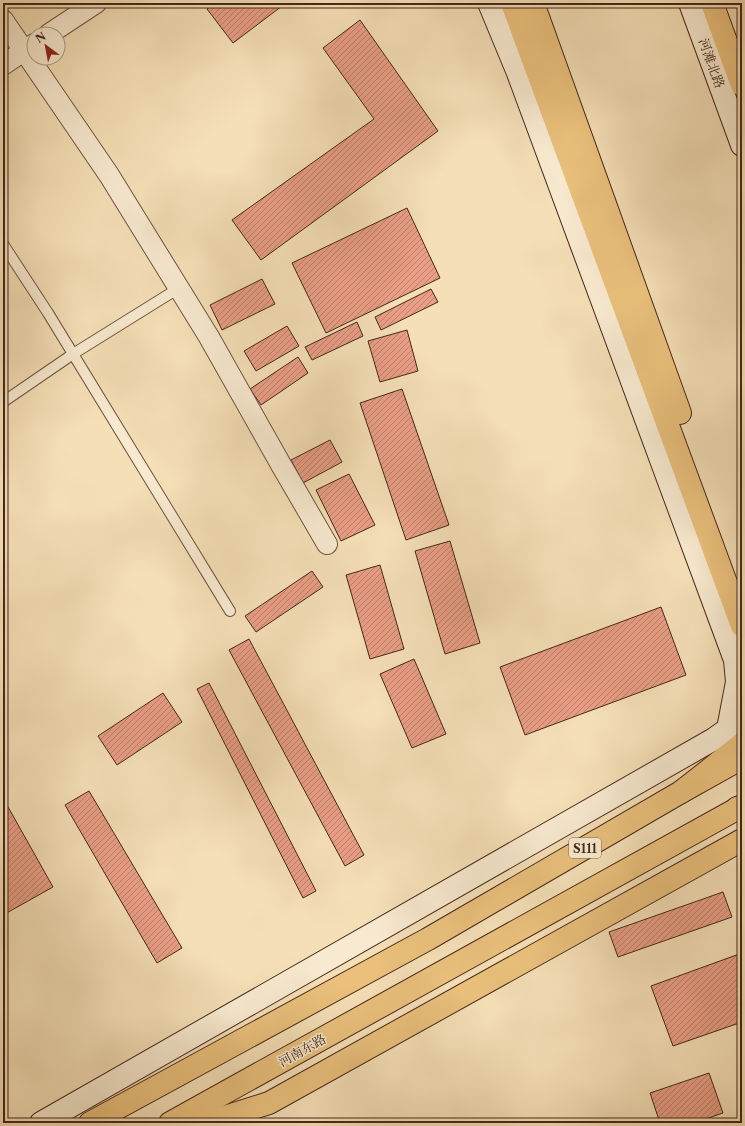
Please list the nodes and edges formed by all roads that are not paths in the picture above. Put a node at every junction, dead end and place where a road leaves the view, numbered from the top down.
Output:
1 (96, 3) edge
2 (489, 3) edge
3 (519, 3) edge
4 (690, 3) edge
5 (712, 3) edge
6 (3, 20) edge
7 (61, 26) edge
8 (26, 44) edge
9 (26, 49) edge
10 (3, 65) edge
11 (41, 66) edge
12 (742, 84) edge
13 (742, 145) edge
14 (3, 244) edge
15 (179, 288) junction
16 (73, 354) junction
17 (3, 402) edge
18 (327, 544) dead end
19 (742, 588) edge
20 (230, 612) dead end
21 (742, 626) edge
22 (737, 731) edge
23 (742, 758) edge
24 (682, 792) junction
25 (740, 807) edge
26 (742, 840) edge
27 (270, 1103) junction
28 (41, 1123) edge
29 (90, 1123) edge
30 (170, 1123) edge
31 (206, 1123) edge
32 (233, 1123) edge

1 - 7 street
2 - 22 street
3 - 19 main road
3 - 21 main road
4 - 13 street, 河滩北路
5 - 12 main road
6 - 8 street
9 - 10 street
11 - 15 street
14 - 16 lane
15 - 16 lane
15 - 18 street
16 - 17 lane
16 - 20 lane
22 - 24 main road
22 - 28 street
23 - 24 main road, S111
24 - 29 main road, S111
25 - 30 main road, 河南东路
26 - 27 main road
27 - 31 main road
27 - 32 street

